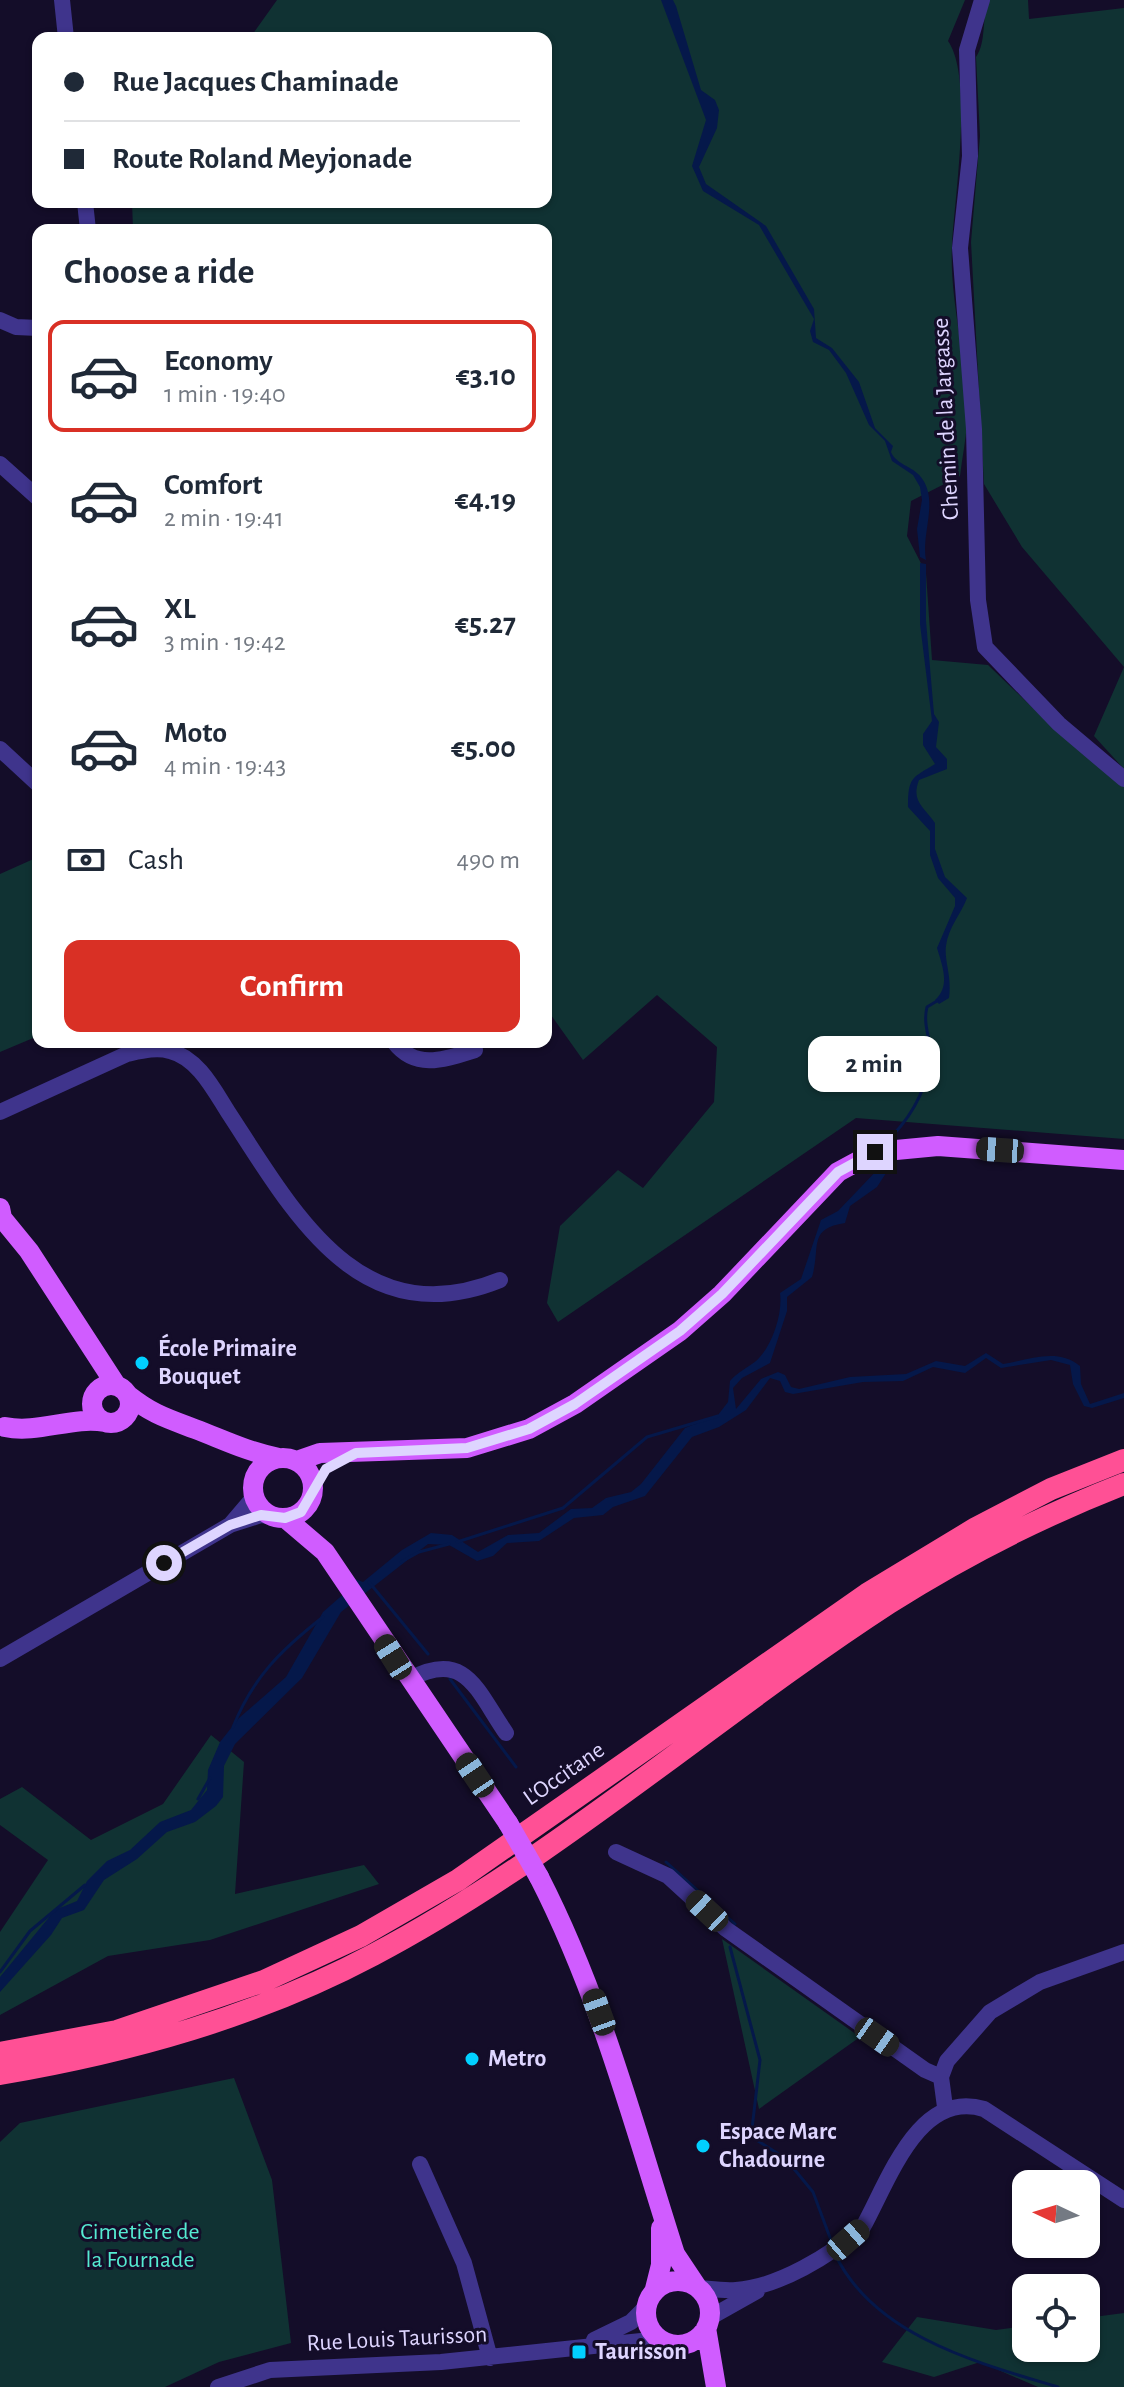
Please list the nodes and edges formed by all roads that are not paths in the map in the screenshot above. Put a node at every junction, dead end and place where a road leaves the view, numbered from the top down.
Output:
1 (62, 0) edge
2 (982, 0) edge
3 (65, 32) edge
4 (0, 320) edge
5 (32, 328) edge
6 (0, 464) edge
7 (32, 493) edge
8 (0, 749) edge
9 (32, 778) edge
10 (1124, 779) edge
11 (401, 1048) edge
12 (475, 1050) dead end
13 (0, 1112) edge
14 (1124, 1160) edge
15 (0, 1208) edge
16 (3, 1237) edge
17 (40, 1278) junction
18 (500, 1280) dead end
19 (108, 1393) junction
20 (152, 1419) junction
21 (112, 1422) junction
22 (3, 1427) edge
23 (220, 1441) junction
24 (356, 1453) junction
25 (288, 1459) junction
26 (1124, 1460) edge
27 (1124, 1484) edge
28 (254, 1489) junction
29 (312, 1494) junction
30 (281, 1517) junction
31 (230, 1525) junction
32 (325, 1552) junction
33 (0, 1659) edge
34 (410, 1679) junction
35 (506, 1733) dead end
36 (616, 1852) dead end
37 (1124, 1952) edge
38 (0, 2053) edge
39 (0, 2074) edge
40 (941, 2077) junction
41 (945, 2107) junction
42 (420, 2164) dead end
43 (1124, 2200) edge
44 (660, 2208) junction
45 (766, 2282) junction
46 (698, 2287) junction
47 (651, 2298) junction
48 (708, 2323) junction
49 (667, 2342) junction
50 (581, 2345) junction
51 (490, 2358) junction
52 (218, 2387) edge
53 (714, 2387) edge

1 - 3 street
2 - 10 street, Chemin de la Jargasse
4 - 5 street
6 - 7 street
8 - 9 street
11 - 12 street
13 - 18 street
14 - 24 main road
15 - 17 main road
16 - 17 main road
17 - 19 main road
19 - 20 main road
19 - 21 main road
19 - 21 main road
19 - 22 main road
20 - 21 main road
20 - 23 main road
21 - 22 main road
23 - 25 main road
23 - 28 main road
24 - 25 main road
24 - 29 main road
25 - 28 main road
25 - 29 main road
26 - 38 highway, L'Occitane
27 - 39 highway, L'Occitane
28 - 30 main road
28 - 31 street
29 - 30 main road
29 - 32 main road
30 - 31 street
30 - 32 main road
31 - 33 street
32 - 34 main road
34 - 35 street
34 - 44 main road, bridge
36 - 40 street
37 - 40 street
40 - 41 street
41 - 43 street
41 - 45 street
42 - 51 street
44 - 46 main road
44 - 47 main road
45 - 46 street
45 - 48 street
46 - 47 main road
46 - 48 main road
47 - 49 main road
47 - 50 street
48 - 49 main road
48 - 53 main road
49 - 50 street
49 - 53 main road
50 - 51 street, Rue Louis Taurisson
51 - 52 street, Rue Louis Taurisson

